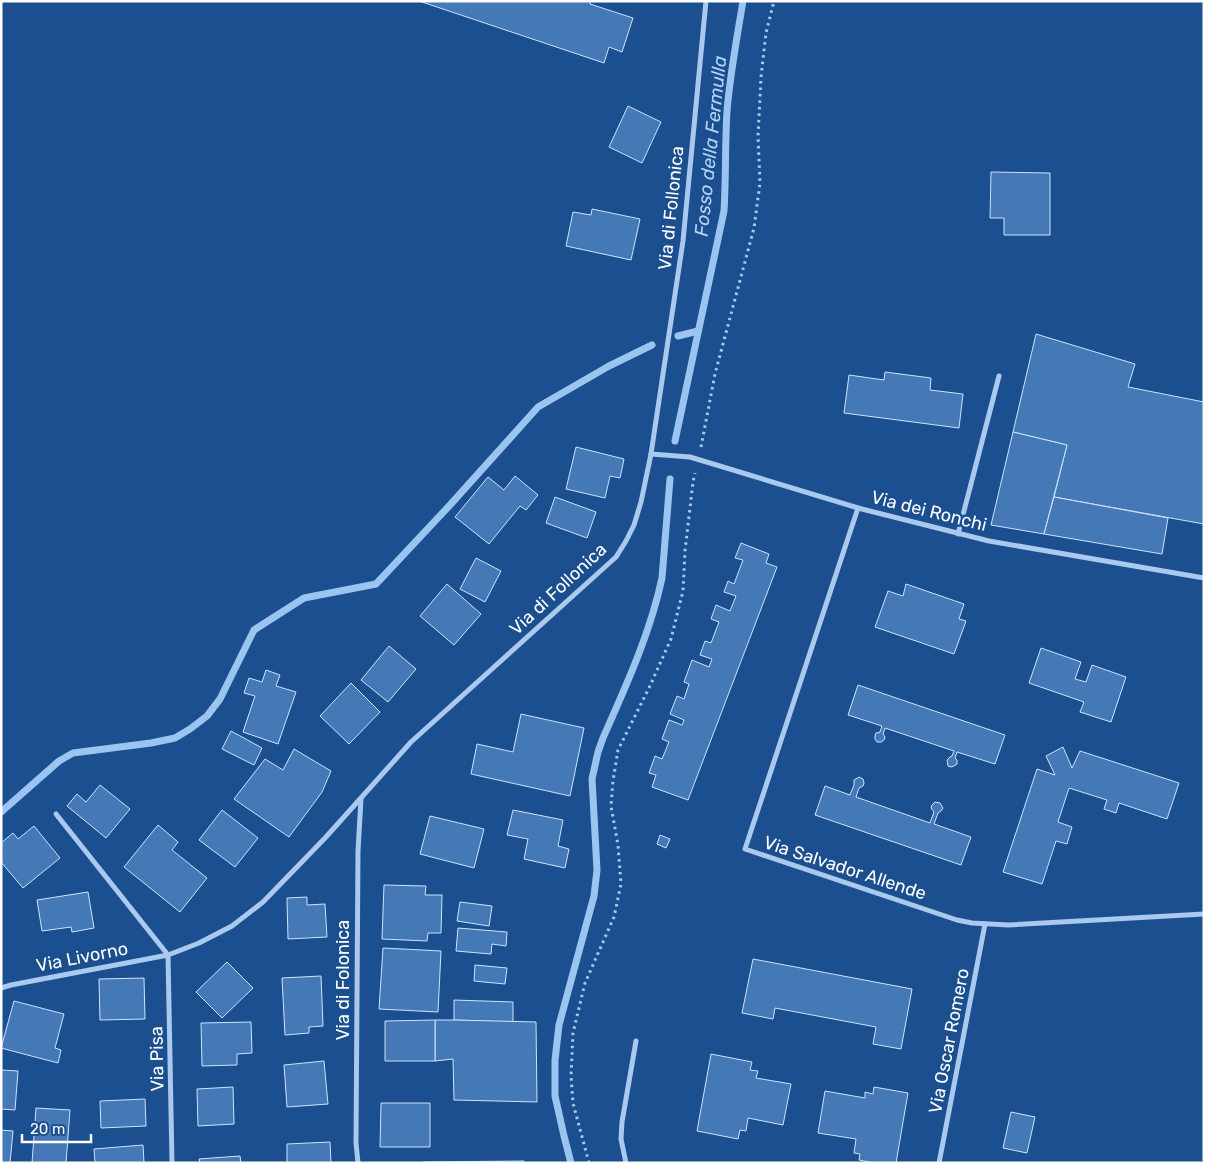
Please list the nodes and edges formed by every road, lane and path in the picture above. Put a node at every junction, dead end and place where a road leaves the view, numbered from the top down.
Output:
1 (706, 1) edge
2 (774, 1) edge
3 (999, 376) dead end
4 (702, 446) dead end
5 (652, 454) junction
6 (693, 482) dead end
7 (858, 508) junction
8 (958, 534) junction
9 (1204, 578) edge
10 (361, 798) junction
11 (56, 814) dead end
12 (1204, 914) edge
13 (985, 924) junction
14 (168, 955) junction
15 (1, 988) edge
16 (636, 1041) dead end
17 (172, 1163) edge
18 (358, 1163) edge
19 (590, 1163) edge
20 (626, 1163) edge
21 (939, 1163) edge

1 - 5 street, Via di Follonica
2 - 4 path
3 - 8 street
5 - 7 street, Via dei Ronchi
5 - 10 street, Via di Follonica
6 - 19 path
7 - 8 street, Via dei Ronchi
7 - 13 street, Via Salvador Allende
8 - 9 street, Via dei Ronchi
10 - 14 street, Via di Follonica
10 - 18 street, Via di Folonica
11 - 14 street
12 - 13 street, Via Salvador Allende
13 - 21 street, Via Oscar Romero
14 - 15 street, Via Livorno
14 - 17 street, Via Pisa
16 - 20 street

